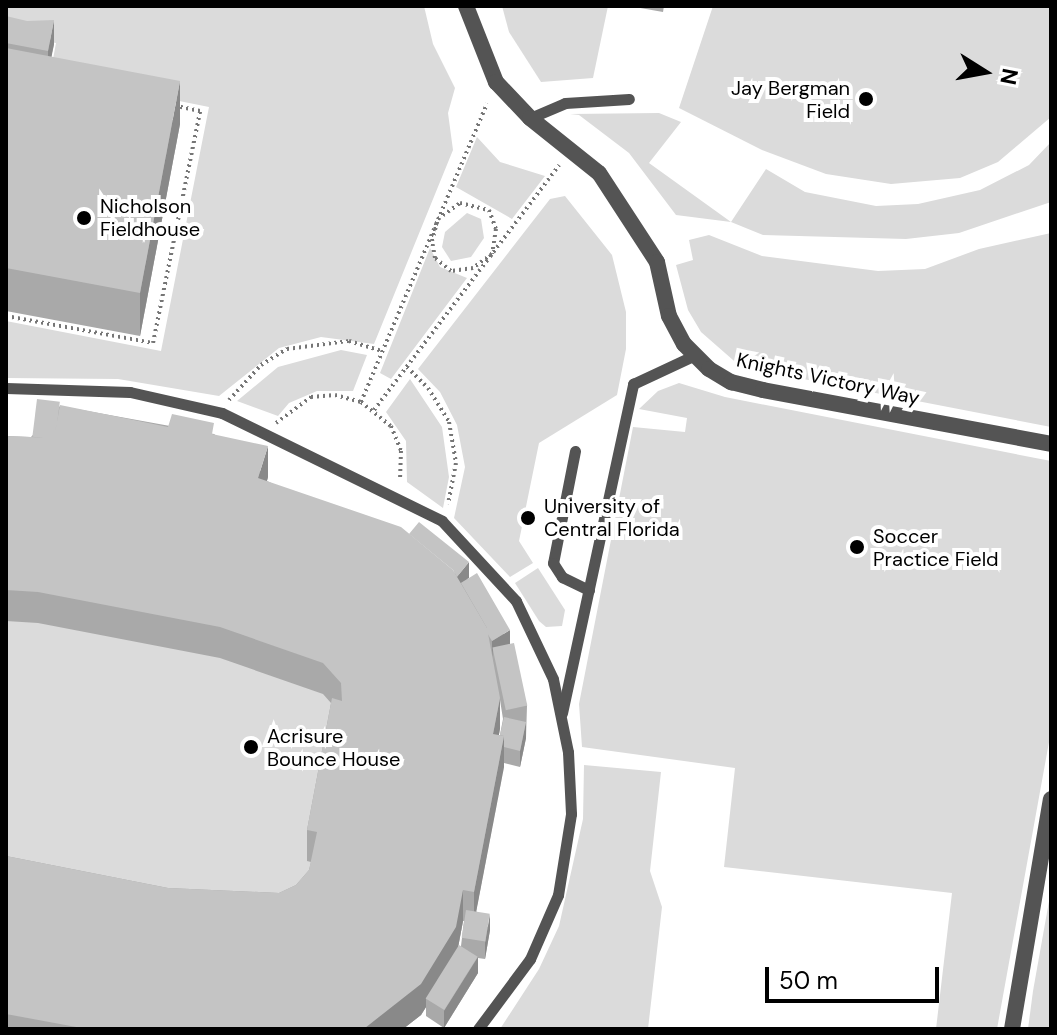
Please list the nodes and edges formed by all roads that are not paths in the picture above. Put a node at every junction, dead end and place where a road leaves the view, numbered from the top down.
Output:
1 (466, 6) edge
2 (629, 99) dead end
3 (530, 118) junction
4 (695, 355) junction
5 (6, 388) edge
6 (1051, 444) edge
7 (575, 451) dead end
8 (589, 590) junction
9 (561, 717) junction
10 (1051, 799) edge
11 (478, 1029) edge
12 (1012, 1029) edge

1 - 3 street, Knights Victory Way
2 - 3 lane
3 - 4 street, Knights Victory Way
4 - 6 street, Knights Victory Way
4 - 8 lane
5 - 9 lane
7 - 8 lane
8 - 9 lane
9 - 11 lane
10 - 12 street

